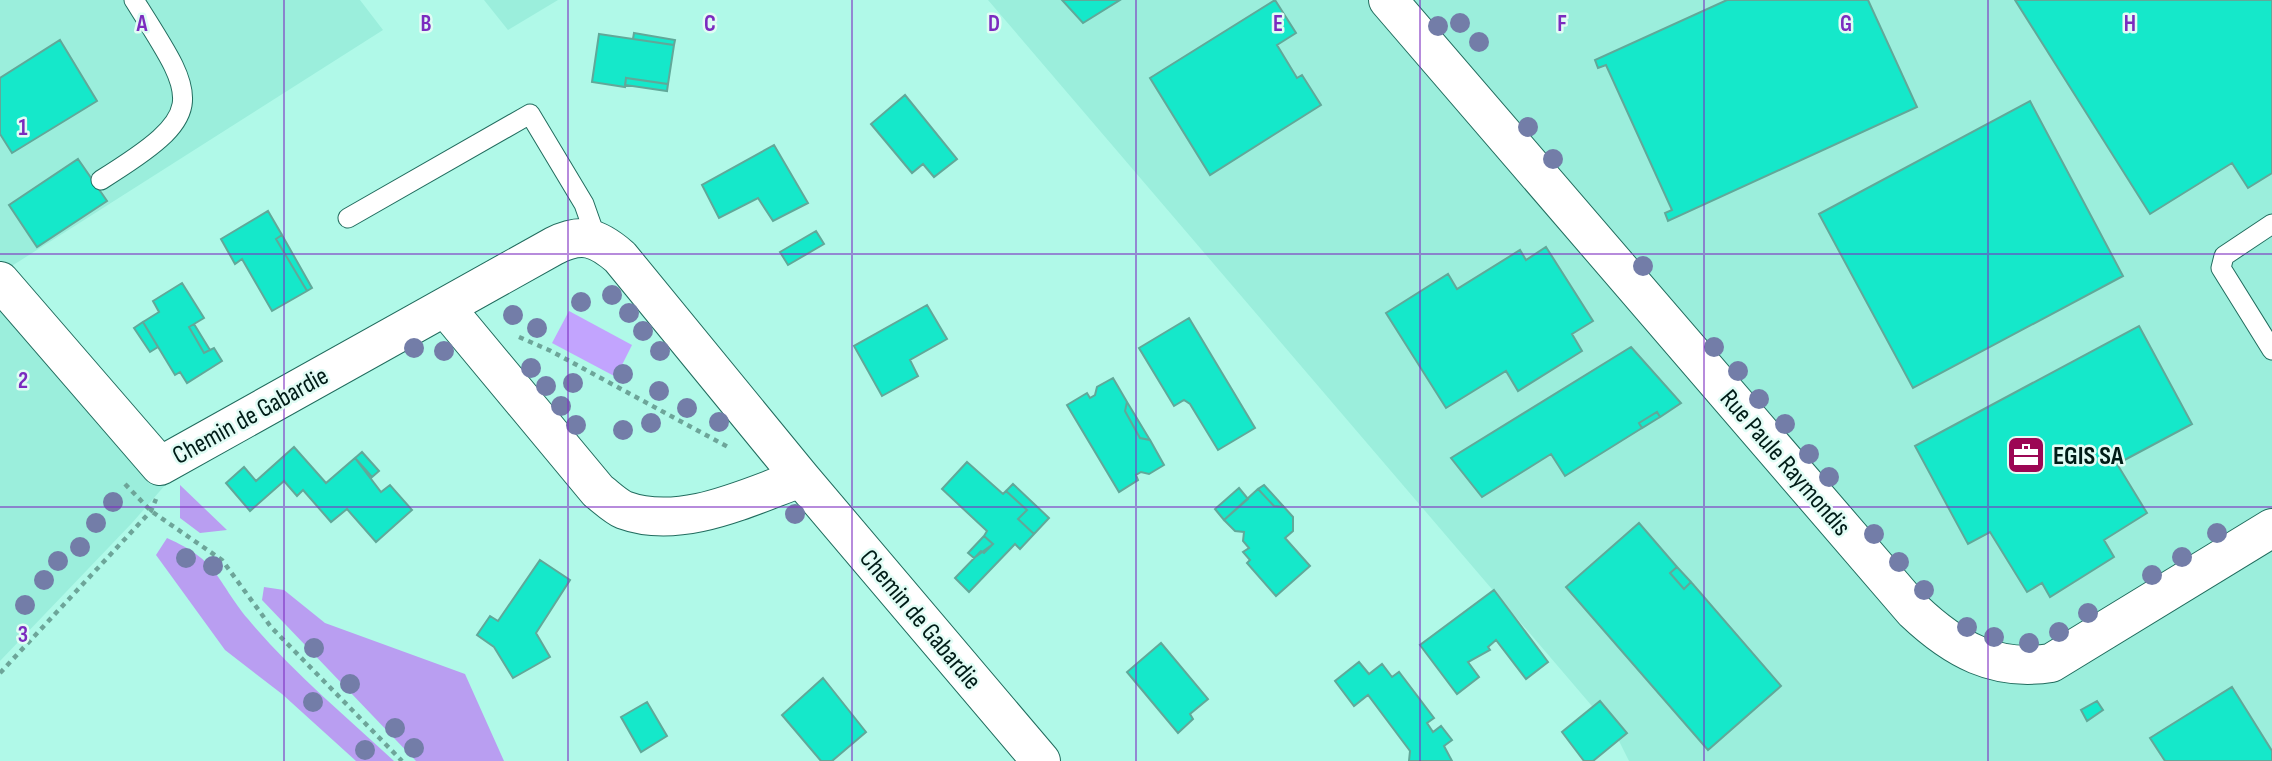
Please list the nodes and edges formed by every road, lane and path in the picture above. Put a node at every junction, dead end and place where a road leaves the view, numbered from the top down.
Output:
1 (134, 0) edge
2 (1388, 0) edge
3 (101, 180) dead end
4 (348, 218) dead end
5 (2272, 224) edge
6 (596, 238) junction
7 (0, 281) edge
8 (445, 307) junction
9 (510, 333) dead end
10 (2272, 350) edge
11 (732, 450) dead end
12 (802, 478) junction
13 (2272, 528) edge
14 (0, 673) edge
15 (402, 761) edge
16 (1041, 761) edge

1 - 3 lane
2 - 13 street, Rue Paule Raymondis
4 - 6 lane
5 - 10 lane
6 - 8 street, Chemin de Gabardie
6 - 12 street, Chemin de Gabardie
7 - 8 street, Chemin de Gabardie
8 - 12 street
9 - 11 path
12 - 16 street, Chemin de Gabardie
14 - 15 path

